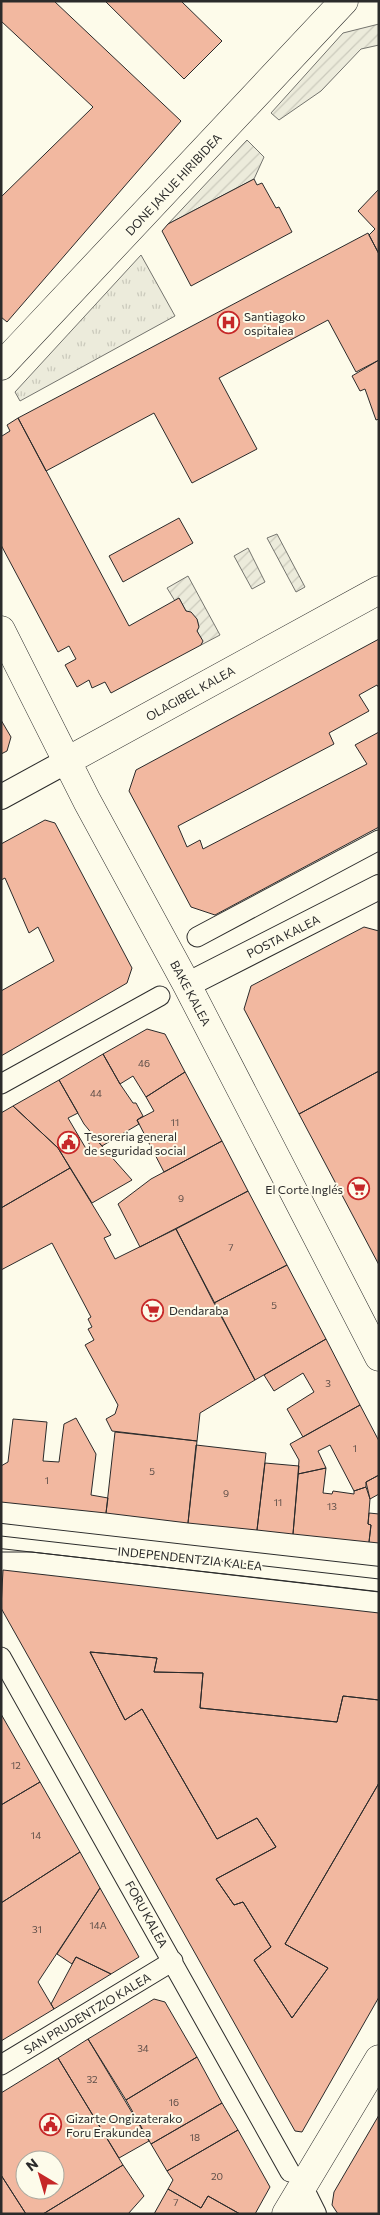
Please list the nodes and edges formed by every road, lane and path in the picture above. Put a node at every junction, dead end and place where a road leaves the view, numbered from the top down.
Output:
1 (344, 1) edge
2 (1, 366) edge
3 (379, 590) edge
4 (1, 630) edge
5 (67, 760) junction
6 (1, 797) edge
7 (379, 840) edge
8 (379, 887) edge
9 (198, 937) dead end
10 (187, 985) junction
11 (160, 996) dead end
12 (1, 1084) edge
13 (379, 1357) edge
14 (1, 1536) edge
15 (379, 1579) edge
16 (1, 1657) edge
17 (173, 1960) junction
18 (379, 2059) edge
19 (1, 2065) edge
20 (296, 2180) junction
21 (286, 2214) edge
22 (314, 2214) edge

1 - 2 main road, DONE JAKUE HIRIBIDEA
3 - 5 main road, OLAGIBEL KALEA
4 - 5 main road, BAKE KALEA
5 - 6 street, OLAGIBEL KALEA
5 - 10 main road, BAKE KALEA
7 - 9 street
8 - 10 street, POSTA KALEA
10 - 13 main road, BAKE KALEA
11 - 12 street
14 - 15 street, INDEPENDENTZIA KALEA
16 - 17 street, FORU KALEA
17 - 19 street, SAN PRUDENTZIO KALEA
17 - 20 street, FORU KALEA
18 - 20 main road
20 - 21 main road
20 - 22 street, FORU KALEA

